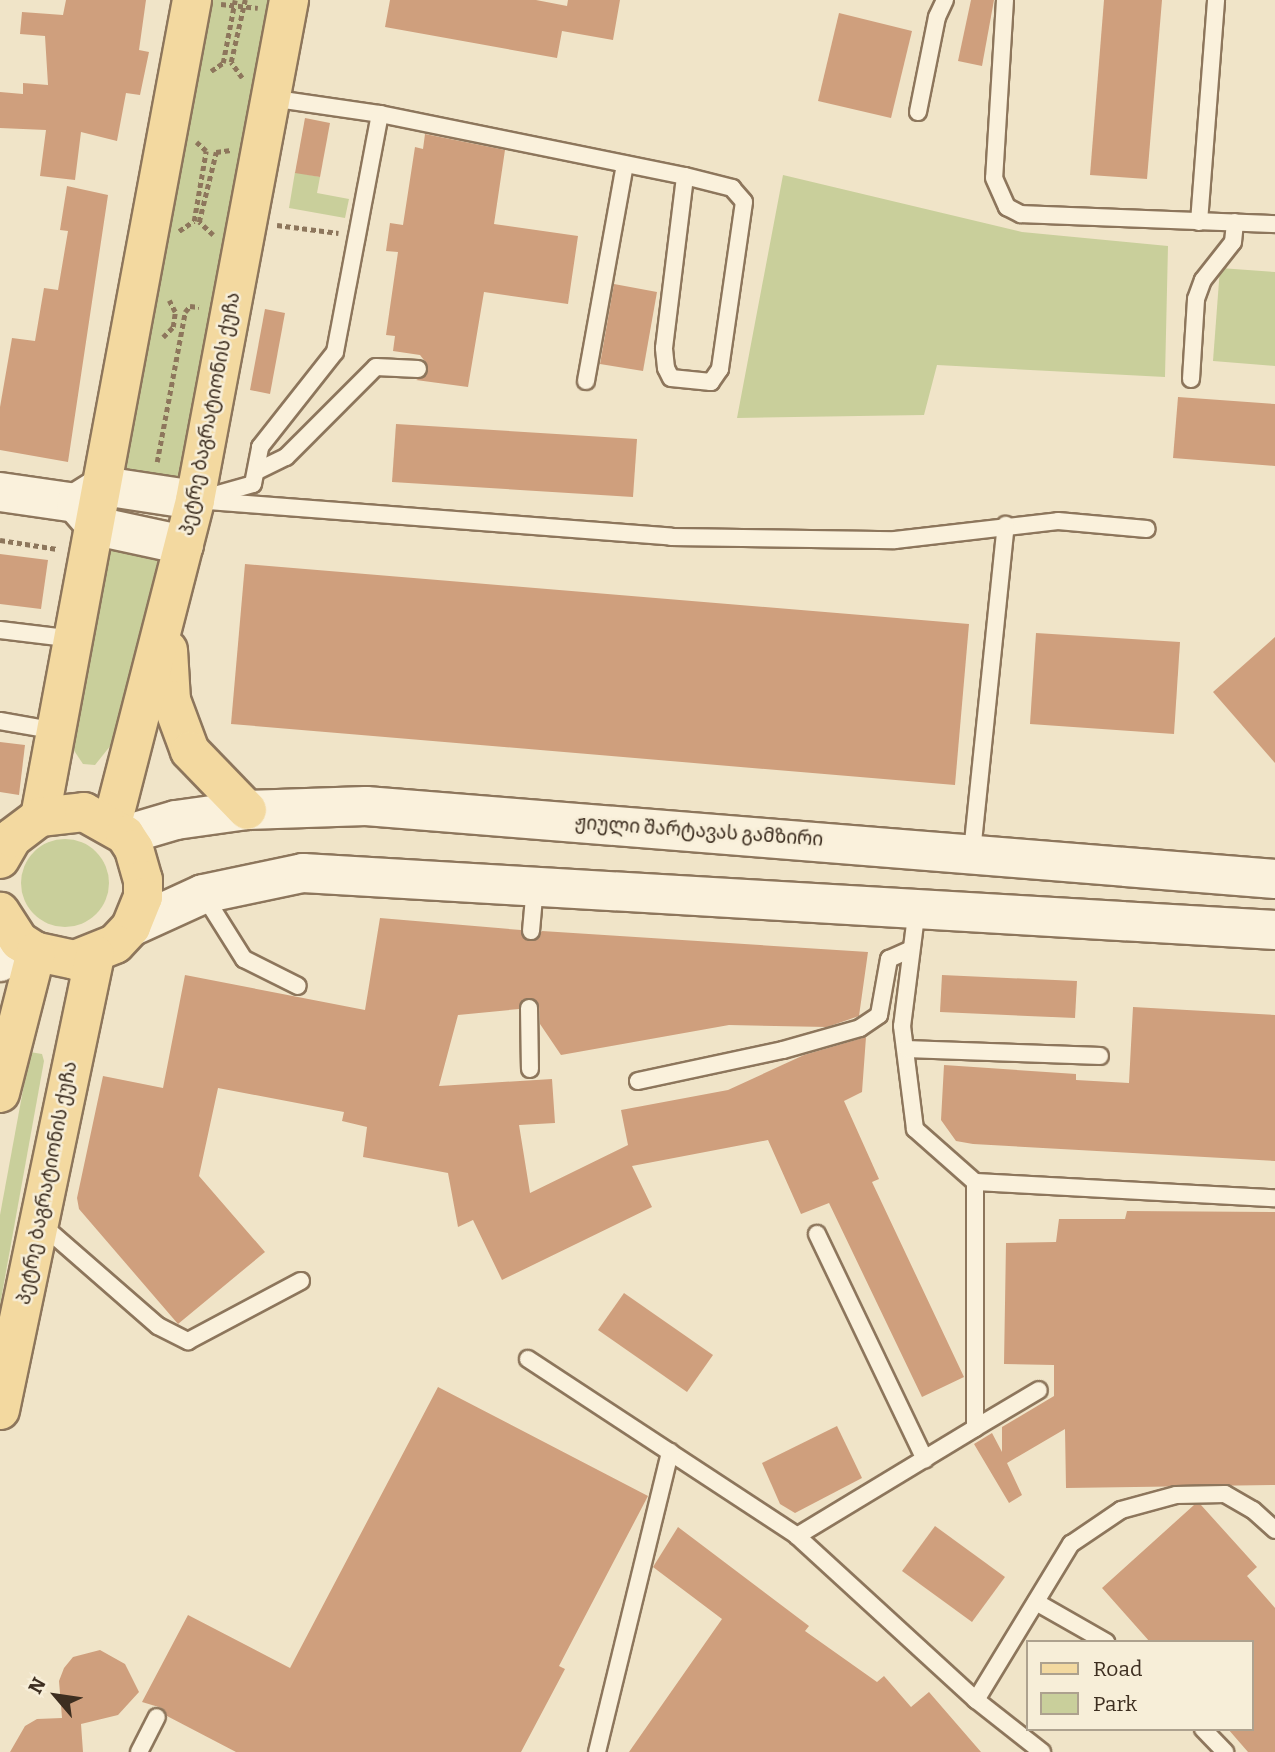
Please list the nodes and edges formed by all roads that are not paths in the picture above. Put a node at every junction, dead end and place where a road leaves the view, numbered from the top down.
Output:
1 (944, 0) edge
2 (1005, 0) edge
3 (1216, 0) edge
4 (201, 1) edge
5 (278, 4) edge
6 (257, 95) junction
7 (918, 112) dead end
8 (380, 114) junction
9 (625, 163) junction
10 (685, 176) junction
11 (1199, 222) junction
12 (1235, 222) junction
13 (1275, 224) edge
14 (418, 369) dead end
15 (1191, 379) dead end
16 (586, 381) dead end
17 (259, 470) junction
18 (0, 492) edge
19 (195, 500) junction
20 (92, 505) junction
21 (1006, 525) junction
22 (1147, 529) dead end
23 (184, 545) junction
24 (169, 603) junction
25 (0, 630) edge
26 (74, 639) junction
27 (0, 721) edge
28 (57, 731) junction
29 (247, 810) junction
30 (118, 830) junction
31 (13, 838) edge
32 (972, 852) junction
33 (1275, 879) edge
34 (535, 886) junction
35 (203, 894) junction
36 (917, 908) junction
37 (131, 927) junction
38 (531, 930) dead end
39 (1275, 930) edge
40 (14, 942) edge
41 (911, 949) junction
42 (94, 955) junction
43 (298, 986) dead end
44 (529, 1008) dead end
45 (907, 1049) junction
46 (1100, 1056) dead end
47 (530, 1069) dead end
48 (638, 1081) dead end
49 (1, 1082) edge
50 (975, 1182) junction
51 (1275, 1198) edge
52 (39, 1223) junction
53 (817, 1234) dead end
54 (301, 1282) dead end
55 (528, 1359) dead end
56 (1039, 1390) dead end
57 (0, 1410) edge
58 (975, 1428) junction
59 (670, 1452) junction
60 (925, 1459) junction
61 (1275, 1530) edge
62 (797, 1536) junction
63 (1036, 1602) junction
64 (1102, 1640) edge
65 (976, 1700) junction
66 (157, 1717) dead end
67 (1205, 1731) edge
68 (139, 1752) edge
69 (597, 1752) edge
70 (1042, 1752) edge
71 (1225, 1752) edge

1 - 7 lane
2 - 11 lane
3 - 11 lane
4 - 20 main road
5 - 6 main road, პეტრე ბაგრატიონის ქუჩა
6 - 8 lane
6 - 19 main road, პეტრე ბაგრატიონის ქუჩა
8 - 9 lane
8 - 17 lane
9 - 10 lane
9 - 16 lane
10 - 10 lane
11 - 12 lane
12 - 13 lane
12 - 15 lane
14 - 17 lane
17 - 19 lane
18 - 20 main road
19 - 20 main road
19 - 21 lane
19 - 23 main road, პეტრე ბაგრატიონის ქუჩა
20 - 23 main road
20 - 26 main road
21 - 22 lane
21 - 32 lane
23 - 24 main road, პეტრე ბაგრატიონის ქუჩა
24 - 29 main road
24 - 30 main road, პეტრე ბაგრატიონის ქუჩა
25 - 26 lane
26 - 28 main road
27 - 28 lane
28 - 31 main road
29 - 30 main road, ჟიული შარტავას გამზირი
29 - 32 main road, ჟიული შარტავას გამზირი
30 - 31 main road
30 - 37 main road
32 - 33 main road, ჟიული შარტავას გამზირი
34 - 35 main road
34 - 36 main road
34 - 38 lane
35 - 37 main road
35 - 43 lane
36 - 39 main road
36 - 41 lane
37 - 42 main road
40 - 42 main road
40 - 49 main road
41 - 45 lane
41 - 48 lane
42 - 52 main road, პეტრე ბაგრატიონის ქუჩა
44 - 47 lane
45 - 46 lane
45 - 50 lane
50 - 51 lane
50 - 58 lane
52 - 54 lane
52 - 57 main road, პეტრე ბაგრატიონის ქუჩა
53 - 60 lane
55 - 59 lane
56 - 58 lane
58 - 60 lane
59 - 62 lane
59 - 69 lane
60 - 62 lane
61 - 63 lane
62 - 65 lane
63 - 64 lane
63 - 65 lane
65 - 70 lane
66 - 68 lane
67 - 71 lane

